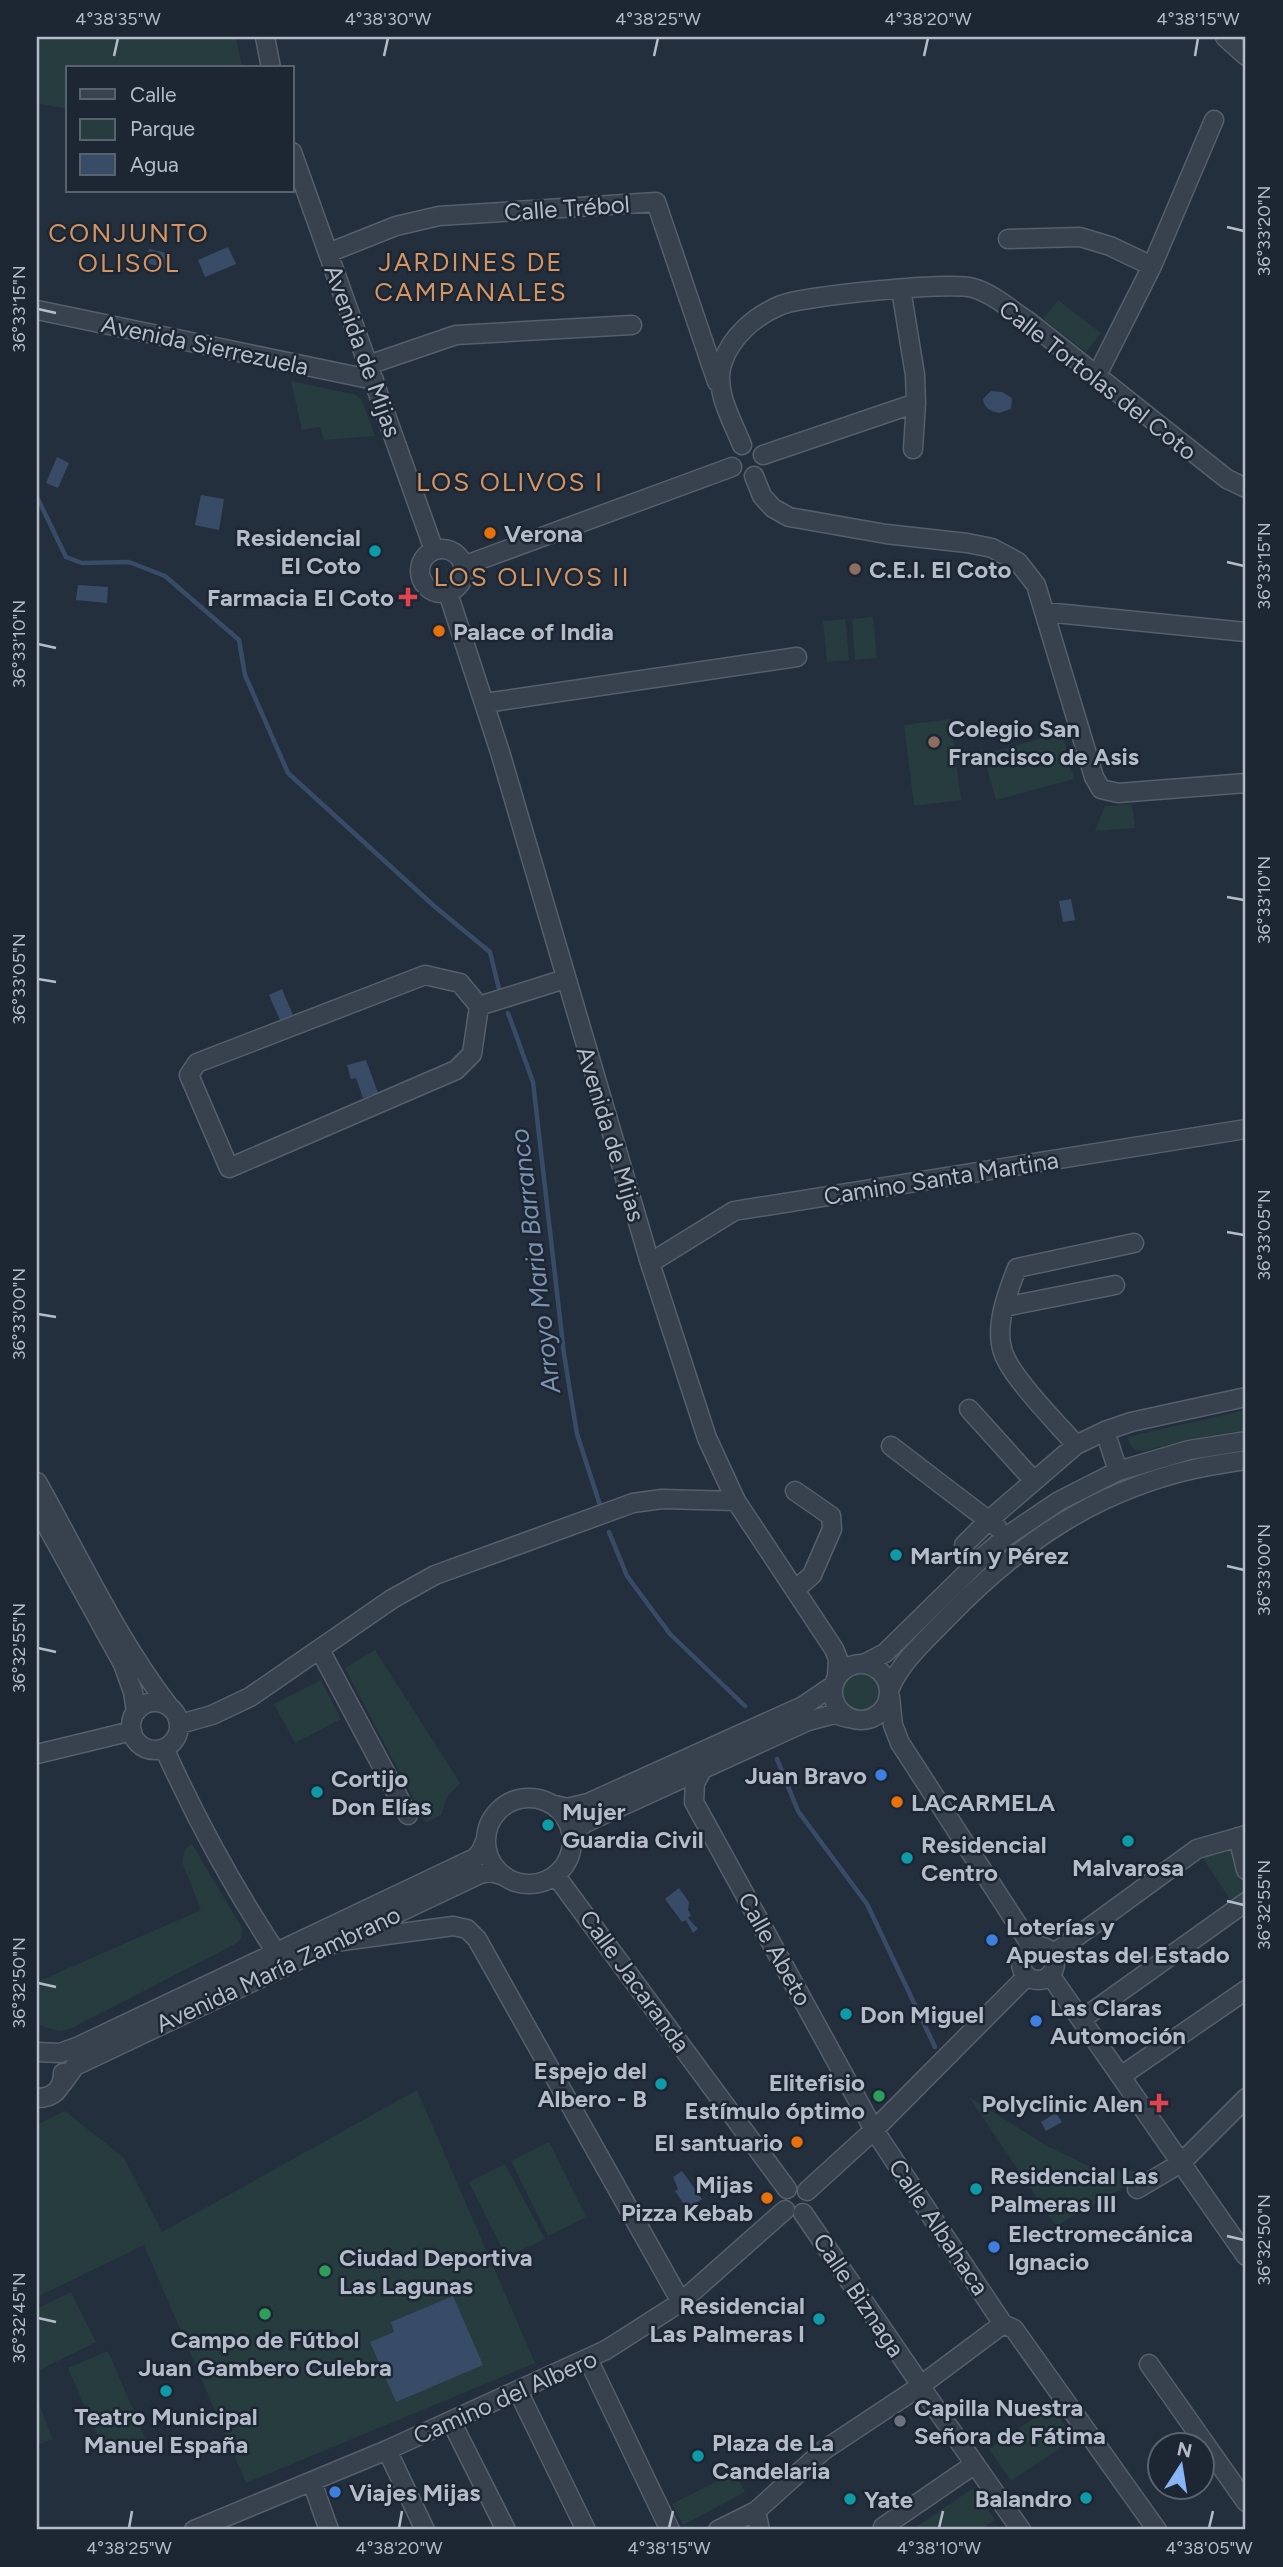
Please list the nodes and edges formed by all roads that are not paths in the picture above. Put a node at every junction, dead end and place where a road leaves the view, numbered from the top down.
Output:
1 (265, 37) edge
2 (1225, 37) edge
3 (1246, 56) edge
4 (271, 66) edge
5 (1214, 120) dead end
6 (294, 158) edge
7 (1008, 239) dead end
8 (328, 253) junction
9 (1152, 266) junction
10 (901, 289) junction
11 (37, 310) edge
12 (632, 325) dead end
13 (371, 372) junction
14 (1096, 377) junction
15 (720, 389) junction
16 (916, 402) junction
17 (742, 445) junction
18 (913, 449) dead end
19 (763, 455) junction
20 (732, 467) junction
21 (754, 477) junction
22 (1246, 488) edge
23 (434, 550) junction
24 (463, 566) junction
25 (449, 593) junction
26 (1045, 612) junction
27 (1246, 632) edge
28 (797, 657) dead end
29 (485, 703) junction
30 (1246, 783) edge
31 (565, 979) junction
32 (479, 1006) junction
33 (1246, 1129) edge
34 (1135, 1243) dead end
35 (650, 1264) junction
36 (1115, 1285) dead end
37 (1004, 1307) junction
38 (1246, 1396) edge
39 (969, 1409) dead end
40 (1105, 1431) junction
41 (1246, 1441) edge
42 (1076, 1445) junction
43 (891, 1446) dead end
44 (1246, 1460) edge
45 (1118, 1471) junction
46 (1034, 1481) junction
47 (37, 1482) edge
48 (795, 1491) dead end
49 (736, 1502) junction
50 (37, 1508) edge
51 (989, 1520) junction
52 (1007, 1536) junction
53 (964, 1545) dead end
54 (795, 1590) junction
55 (834, 1649) junction
56 (320, 1650) junction
57 (862, 1664) junction
58 (835, 1681) junction
59 (890, 1692) junction
60 (168, 1705) junction
61 (136, 1712) junction
62 (853, 1719) junction
63 (180, 1724) junction
64 (132, 1731) junction
65 (900, 1742) junction
66 (164, 1748) junction
67 (37, 1754) edge
68 (704, 1767) junction
69 (551, 1804) junction
70 (408, 1815) dead end
71 (1242, 1836) edge
72 (486, 1839) junction
73 (573, 1843) junction
74 (1246, 1870) edge
75 (504, 1876) junction
76 (556, 1876) junction
77 (1246, 1902) edge
78 (335, 1942) junction
79 (1032, 1947) junction
80 (276, 1952) junction
81 (1053, 1954) junction
82 (1050, 1975) junction
83 (1027, 1976) junction
84 (1246, 1990) edge
85 (1083, 2019) junction
86 (42, 2052) edge
87 (1121, 2076) junction
88 (62, 2084) junction
89 (37, 2098) edge
90 (1246, 2098) edge
91 (874, 2130) junction
92 (1181, 2163) junction
93 (787, 2189) junction
94 (1137, 2189) dead end
95 (807, 2191) junction
96 (785, 2210) junction
97 (803, 2213) junction
98 (1246, 2256) edge
99 (681, 2302) junction
100 (1003, 2323) junction
101 (588, 2360) junction
102 (1149, 2364) dead end
103 (921, 2385) junction
104 (518, 2391) junction
105 (451, 2421) junction
106 (387, 2450) junction
107 (975, 2464) junction
108 (312, 2482) junction
109 (1246, 2502) edge
110 (756, 2511) junction
111 (194, 2530) edge
112 (329, 2530) edge
113 (425, 2530) edge
114 (506, 2530) edge
115 (586, 2530) edge
116 (670, 2530) edge
117 (718, 2530) edge
118 (760, 2530) edge
119 (885, 2530) edge
120 (1021, 2530) edge
121 (1157, 2530) edge

1 - 4 street
2 - 3 street
5 - 9 street
6 - 8 street, Avenida de Mijas
7 - 9 street
8 - 13 street, Avenida de Mijas
8 - 15 street, Calle Trébol
9 - 14 street
10 - 14 street, Calle Tortolas del Coto
10 - 15 street, Calle Tortolas del Coto
10 - 16 street
11 - 13 street, Avenida Sierrezuela
12 - 13 street
13 - 23 street, Avenida de Mijas
14 - 22 street, Calle Tortolas del Coto
15 - 17 street
16 - 18 street
16 - 19 street
17 - 19 street
17 - 20 street
19 - 21 street
20 - 21 street
20 - 24 street
21 - 26 street
23 - 24 street
23 - 25 street
24 - 25 street
25 - 29 street, Avenida de Mijas
26 - 27 street
26 - 30 street
28 - 29 street
29 - 31 street, Avenida de Mijas
31 - 32 street
31 - 35 street, Avenida de Mijas
32 - 32 street
33 - 35 street, Camino Santa Martina
34 - 37 street
35 - 49 street, Avenida de Mijas
36 - 37 street
37 - 42 street
38 - 40 street
39 - 46 street
40 - 42 street
40 - 45 street
41 - 45 street
42 - 46 street
43 - 51 street
44 - 59 street
45 - 52 street
46 - 51 street
47 - 60 street
48 - 54 street
49 - 54 street, Avenida de Mijas
49 - 56 street
50 - 61 street
51 - 52 street
51 - 53 street
52 - 57 street
54 - 55 street, Avenida de Mijas
55 - 57 street, Avenida de Mijas
55 - 58 street, Avenida de Mijas
56 - 63 street
56 - 70 street
57 - 58 street
57 - 59 street
58 - 62 street
58 - 69 street
59 - 62 street
59 - 65 street
60 - 61 street
60 - 63 street
61 - 64 street
62 - 65 street
62 - 68 street
63 - 66 street
64 - 66 street
64 - 67 street
65 - 79 street
66 - 80 street
68 - 73 street
68 - 91 street, Calle Abeto
69 - 72 street
69 - 73 street
71 - 74 street
71 - 81 street
72 - 75 street
72 - 80 street, Avenida María Zambrano
73 - 76 street
75 - 76 street
75 - 78 street, Avenida María Zambrano
76 - 93 street, Calle Jacaranda
77 - 85 street
78 - 88 street, Avenida María Zambrano
78 - 99 street
79 - 81 street
79 - 83 street
80 - 86 street, Avenida María Zambrano
81 - 82 street
82 - 83 street
82 - 85 street
83 - 91 street
84 - 87 street
85 - 87 street
86 - 88 street
87 - 92 street
88 - 89 street, Avenida María Zambrano
90 - 92 street
91 - 95 street
91 - 100 street, Calle Albahaca
92 - 94 street
92 - 98 street
93 - 95 street
93 - 96 street
95 - 97 street
96 - 97 street
96 - 99 street, Camino del Albero
97 - 103 street, Calle Biznaga
99 - 101 street, Camino del Albero
100 - 103 street
100 - 121 street, Calle Albahaca
101 - 104 street, Camino del Albero
101 - 116 street
102 - 109 street
103 - 107 street, Calle Biznaga
103 - 110 street
104 - 105 street, Camino del Albero
104 - 115 street
105 - 106 street, Camino del Albero
105 - 114 street
106 - 108 street, Camino del Albero
106 - 113 street
107 - 119 street
107 - 120 street, Calle Biznaga
108 - 111 street, Camino del Albero
108 - 112 street
110 - 117 street
110 - 118 street

